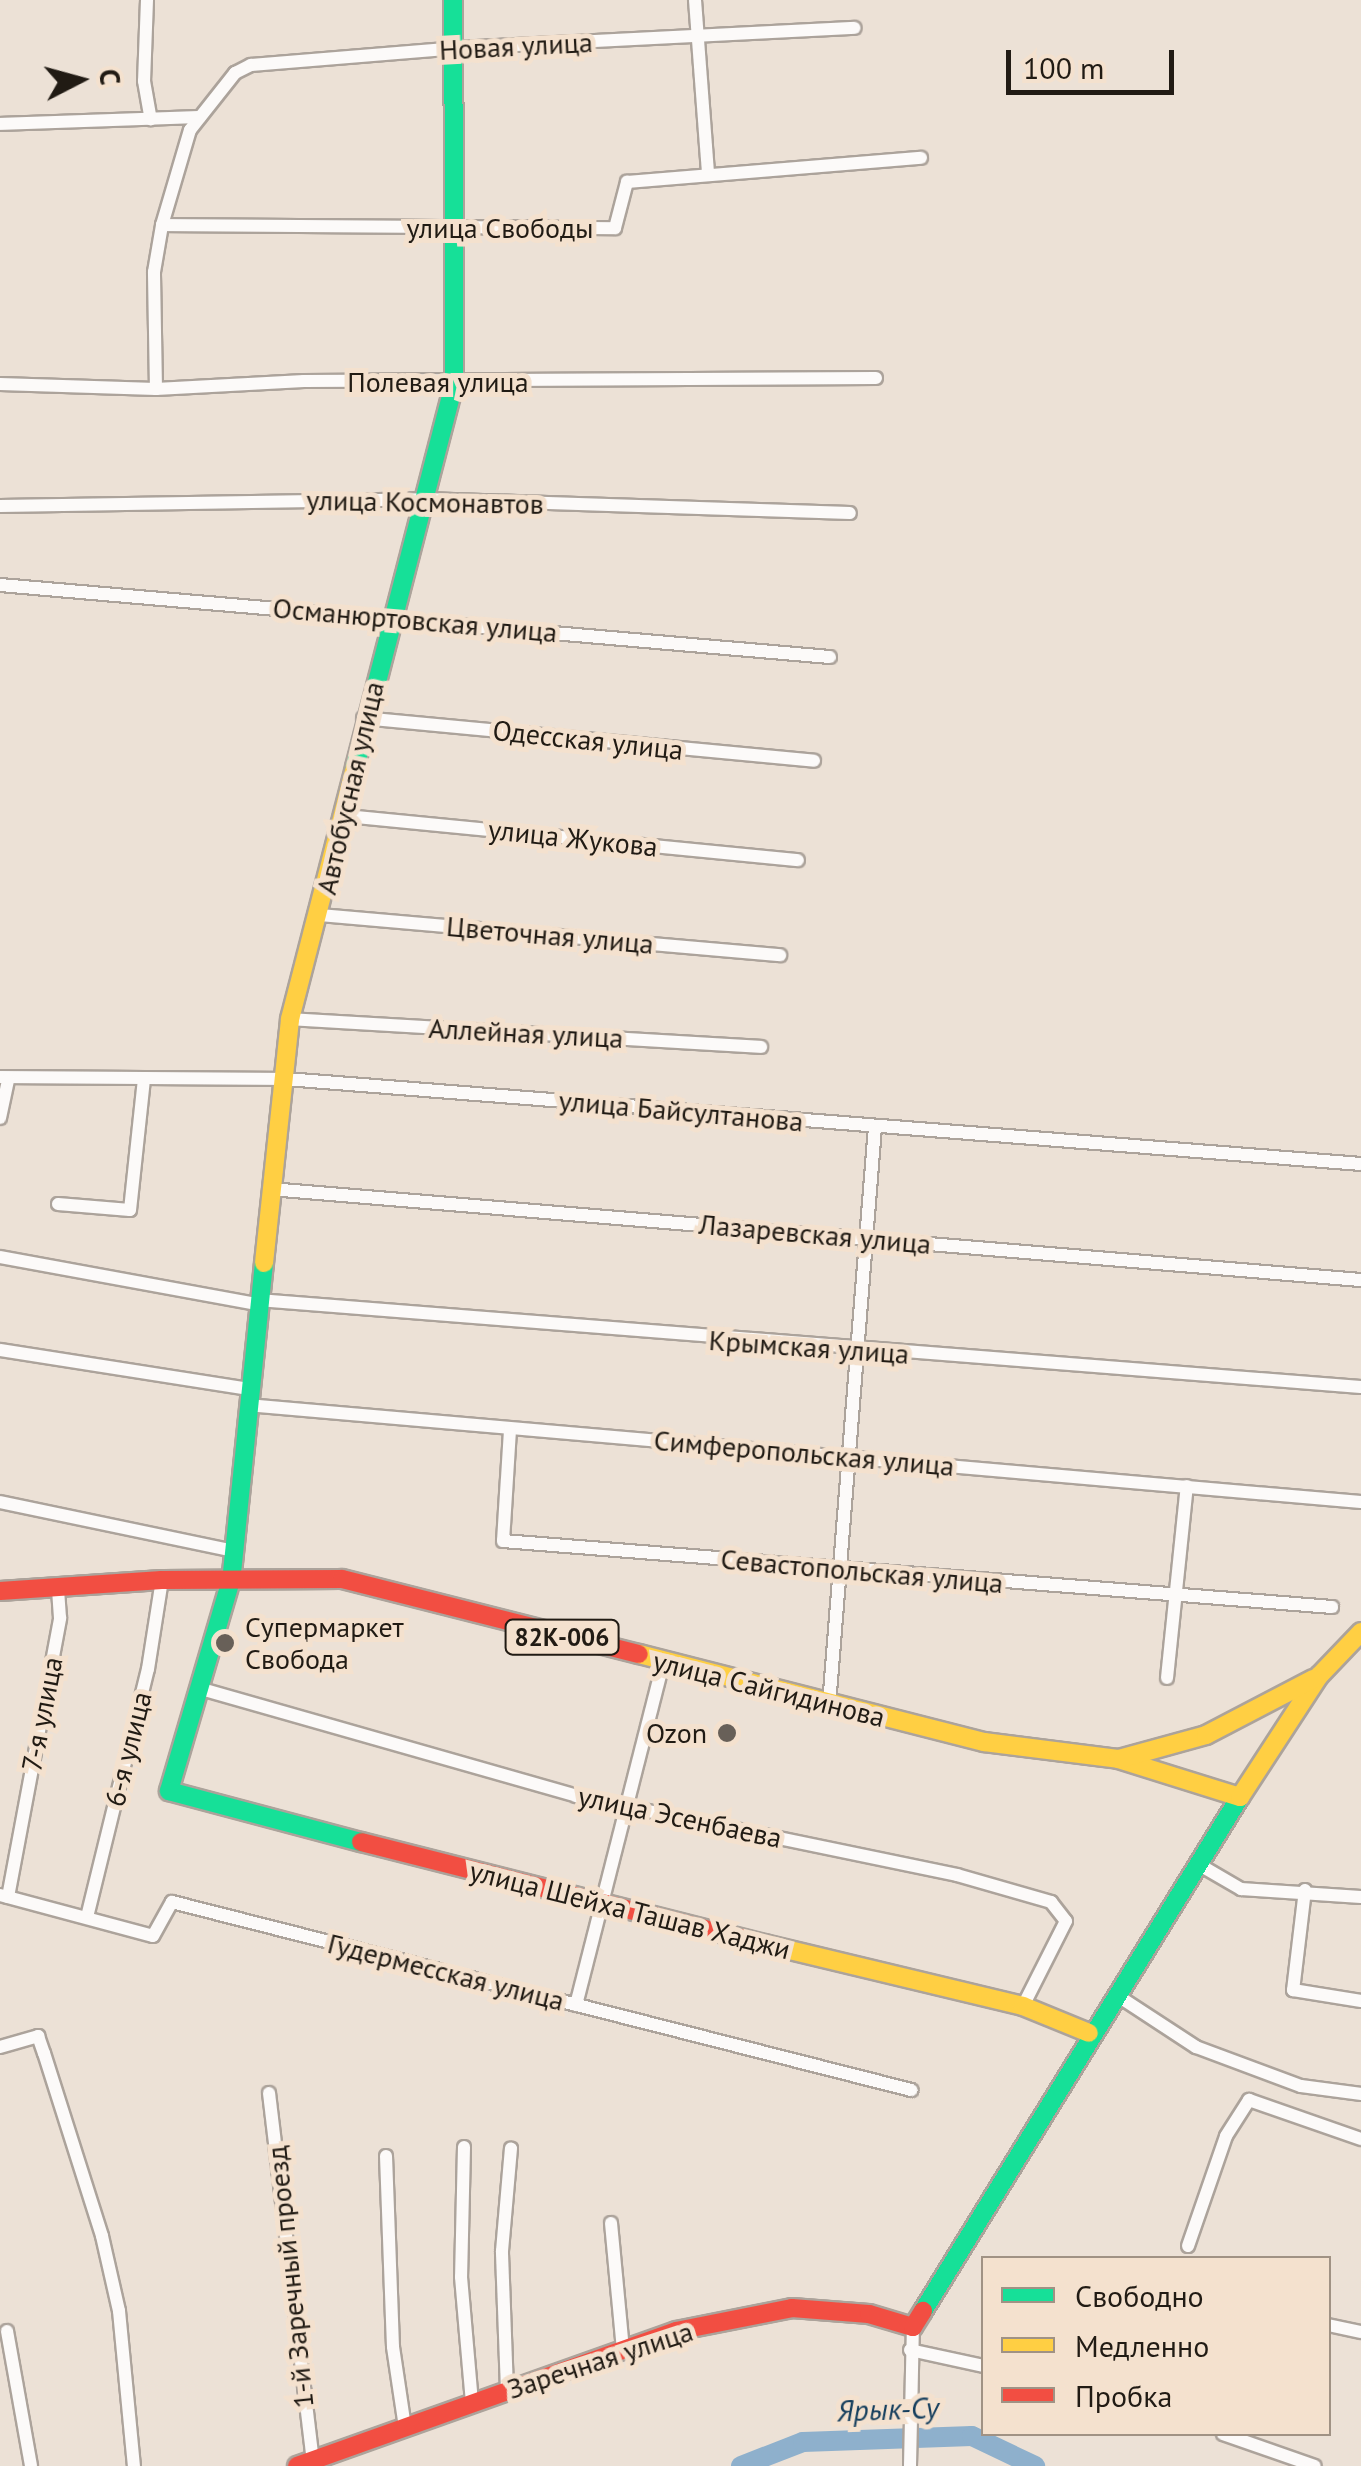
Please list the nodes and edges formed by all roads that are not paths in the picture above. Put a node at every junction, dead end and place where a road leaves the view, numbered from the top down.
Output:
1 (147, 0) edge
2 (454, 0) edge
3 (695, 0) edge
4 (854, 28) dead end
5 (698, 38) junction
6 (458, 48) junction
7 (200, 117) junction
8 (151, 119) junction
9 (0, 124) edge
10 (922, 158) dead end
11 (708, 170) junction
12 (162, 224) junction
13 (450, 230) junction
14 (876, 378) dead end
15 (0, 384) edge
16 (454, 384) junction
17 (156, 388) junction
18 (424, 499) junction
19 (0, 506) edge
20 (850, 513) dead end
21 (0, 586) edge
22 (395, 617) junction
23 (830, 657) dead end
24 (363, 718) junction
25 (814, 762) dead end
26 (348, 816) junction
27 (798, 860) dead end
28 (320, 915) junction
29 (780, 955) dead end
30 (290, 1019) junction
31 (761, 1047) dead end
32 (4, 1078) edge
33 (286, 1079) junction
34 (144, 1080) junction
35 (0, 1118) edge
36 (875, 1127) junction
37 (1361, 1164) edge
38 (270, 1189) junction
39 (58, 1204) dead end
40 (866, 1238) junction
41 (0, 1257) edge
42 (1361, 1280) edge
43 (257, 1302) junction
44 (0, 1350) edge
45 (857, 1350) junction
46 (1361, 1388) edge
47 (247, 1397) junction
48 (510, 1430) junction
49 (849, 1455) junction
50 (1188, 1486) junction
51 (0, 1502) edge
52 (1361, 1502) edge
53 (234, 1551) junction
54 (840, 1569) junction
55 (162, 1580) junction
56 (231, 1580) junction
57 (58, 1590) junction
58 (0, 1591) edge
59 (1176, 1595) junction
60 (1332, 1608) dead end
61 (1361, 1632) edge
62 (663, 1663) junction
63 (1319, 1676) junction
64 (1167, 1678) dead end
65 (198, 1688) junction
66 (829, 1705) junction
67 (1118, 1760) junction
68 (169, 1791) joint
69 (1240, 1797) junction
70 (628, 1808) junction
71 (1198, 1864) junction
72 (1304, 1890) junction
73 (4, 1896) edge
74 (1361, 1897) edge
75 (601, 1905) junction
76 (87, 1917) junction
77 (1115, 1994) junction
78 (1361, 2001) edge
79 (576, 2005) junction
80 (1023, 2006) junction
81 (1090, 2033) junction
82 (0, 2047) edge
83 (911, 2090) dead end
84 (268, 2093) dead end
85 (1361, 2094) edge
86 (1361, 2140) edge
87 (464, 2148) dead end
88 (511, 2148) dead end
89 (386, 2156) dead end
90 (611, 2223) dead end
91 (1188, 2246) dead end
92 (1331, 2326) edge
93 (913, 2327) junction
94 (7, 2330) dead end
95 (1361, 2332) edge
96 (624, 2350) junction
97 (910, 2350) junction
98 (981, 2365) edge
99 (507, 2390) junction
100 (472, 2404) junction
101 (405, 2428) junction
102 (1229, 2436) edge
103 (305, 2463) edge
104 (31, 2466) edge
105 (134, 2466) edge
106 (910, 2466) edge
107 (1316, 2466) edge

1 - 8 street
2 - 6 main road, Автобусная улица
3 - 5 street
4 - 5 street, Новая улица
5 - 6 street, Новая улица
5 - 11 street
6 - 7 street, Новая улица
6 - 13 main road, Автобусная улица
7 - 8 street
7 - 12 street, Новая улица
8 - 9 street
10 - 11 street, улица Свободы
11 - 13 street, улица Свободы
12 - 13 street, улица Свободы
12 - 17 street, Новая улица
13 - 16 main road, Автобусная улица
14 - 16 street, Полевая улица
15 - 17 street, Полевая улица
16 - 17 street, Полевая улица
16 - 18 main road, Автобусная улица
18 - 19 street, улица Космонавтов
18 - 20 street, улица Космонавтов
18 - 22 main road, Автобусная улица
21 - 22 street, Османюртовская улица
22 - 23 street, Османюртовская улица
22 - 24 main road, Автобусная улица
24 - 25 street, Одесская улица
24 - 26 main road, Автобусная улица
26 - 27 street, улица Жукова
26 - 28 main road, Автобусная улица
28 - 29 street, Цветочная улица
28 - 30 main road, Автобусная улица
30 - 31 street, Аллейная улица
30 - 33 main road, Автобусная улица
32 - 34 street, улица Байсултанова
32 - 35 street
33 - 34 street, улица Байсултанова
33 - 36 street, улица Байсултанова
33 - 38 main road, Автобусная улица
34 - 39 street
36 - 37 street, улица Байсултанова
36 - 40 street
38 - 40 street, Лазаревская улица
38 - 43 main road, Автобусная улица
40 - 42 street, Лазаревская улица
40 - 45 street
41 - 43 street, Крымская улица
43 - 45 street, Крымская улица
43 - 47 main road, Автобусная улица
44 - 47 street, Симферопольская улица
45 - 46 street, Крымская улица
45 - 49 street
47 - 48 street, Симферопольская улица
47 - 53 main road, Автобусная улица
48 - 49 street, Симферопольская улица
48 - 54 street, Севастопольская улица
49 - 50 street, Симферопольская улица
49 - 54 street
50 - 52 street, Симферопольская улица
50 - 59 street
51 - 53 street
53 - 56 main road, Автобусная улица
54 - 59 street, Севастопольская улица
54 - 66 street
55 - 56 main road, улица Сайгидинова / 82К-006
55 - 57 main road, улица Сайгидинова / 82К-006
55 - 76 street, 6-я улица
56 - 62 main road, улица Сайгидинова / 82К-006
56 - 65 main road, Автобусная улица
57 - 58 main road, улица Сайгидинова / 82К-006
57 - 73 street, 7-я улица
59 - 60 street, Севастопольская улица
59 - 64 street
61 - 63 main road, 82К-006
62 - 66 main road, улица Сайгидинова / 82К-006
62 - 70 street
63 - 67 main road, 82К-006
63 - 69 main road
65 - 68 main road, Автобусная улица
65 - 70 street, улица Эсенбаева
66 - 67 main road, улица Сайгидинова / 82К-006
67 - 69 main road, улица Сайгидинова
68 - 75 main road, улица Шейха Ташав Хаджи
69 - 71 main road
70 - 75 street
70 - 80 street, улица Эсенбаева
71 - 72 street
71 - 77 main road
72 - 74 street
72 - 78 street
73 - 76 street, Гудермесская улица
75 - 79 street
75 - 80 main road, улица Шейха Ташав Хаджи
76 - 79 street, Гудермесская улица
77 - 81 main road
77 - 85 street
79 - 83 street, Гудермесская улица
80 - 81 main road, улица Шейха Ташав Хаджи
81 - 93 main road
82 - 105 street
84 - 103 street, 1-й Заречный проезд
86 - 91 street
87 - 100 street
88 - 99 street
89 - 101 street
90 - 96 street
92 - 95 street
93 - 96 main road, Заречная улица
93 - 97 street
94 - 104 street
96 - 99 main road, Заречная улица
97 - 98 street
97 - 106 street
99 - 100 main road, Заречная улица
100 - 101 main road, Заречная улица
101 - 103 main road, Заречная улица
102 - 107 street

